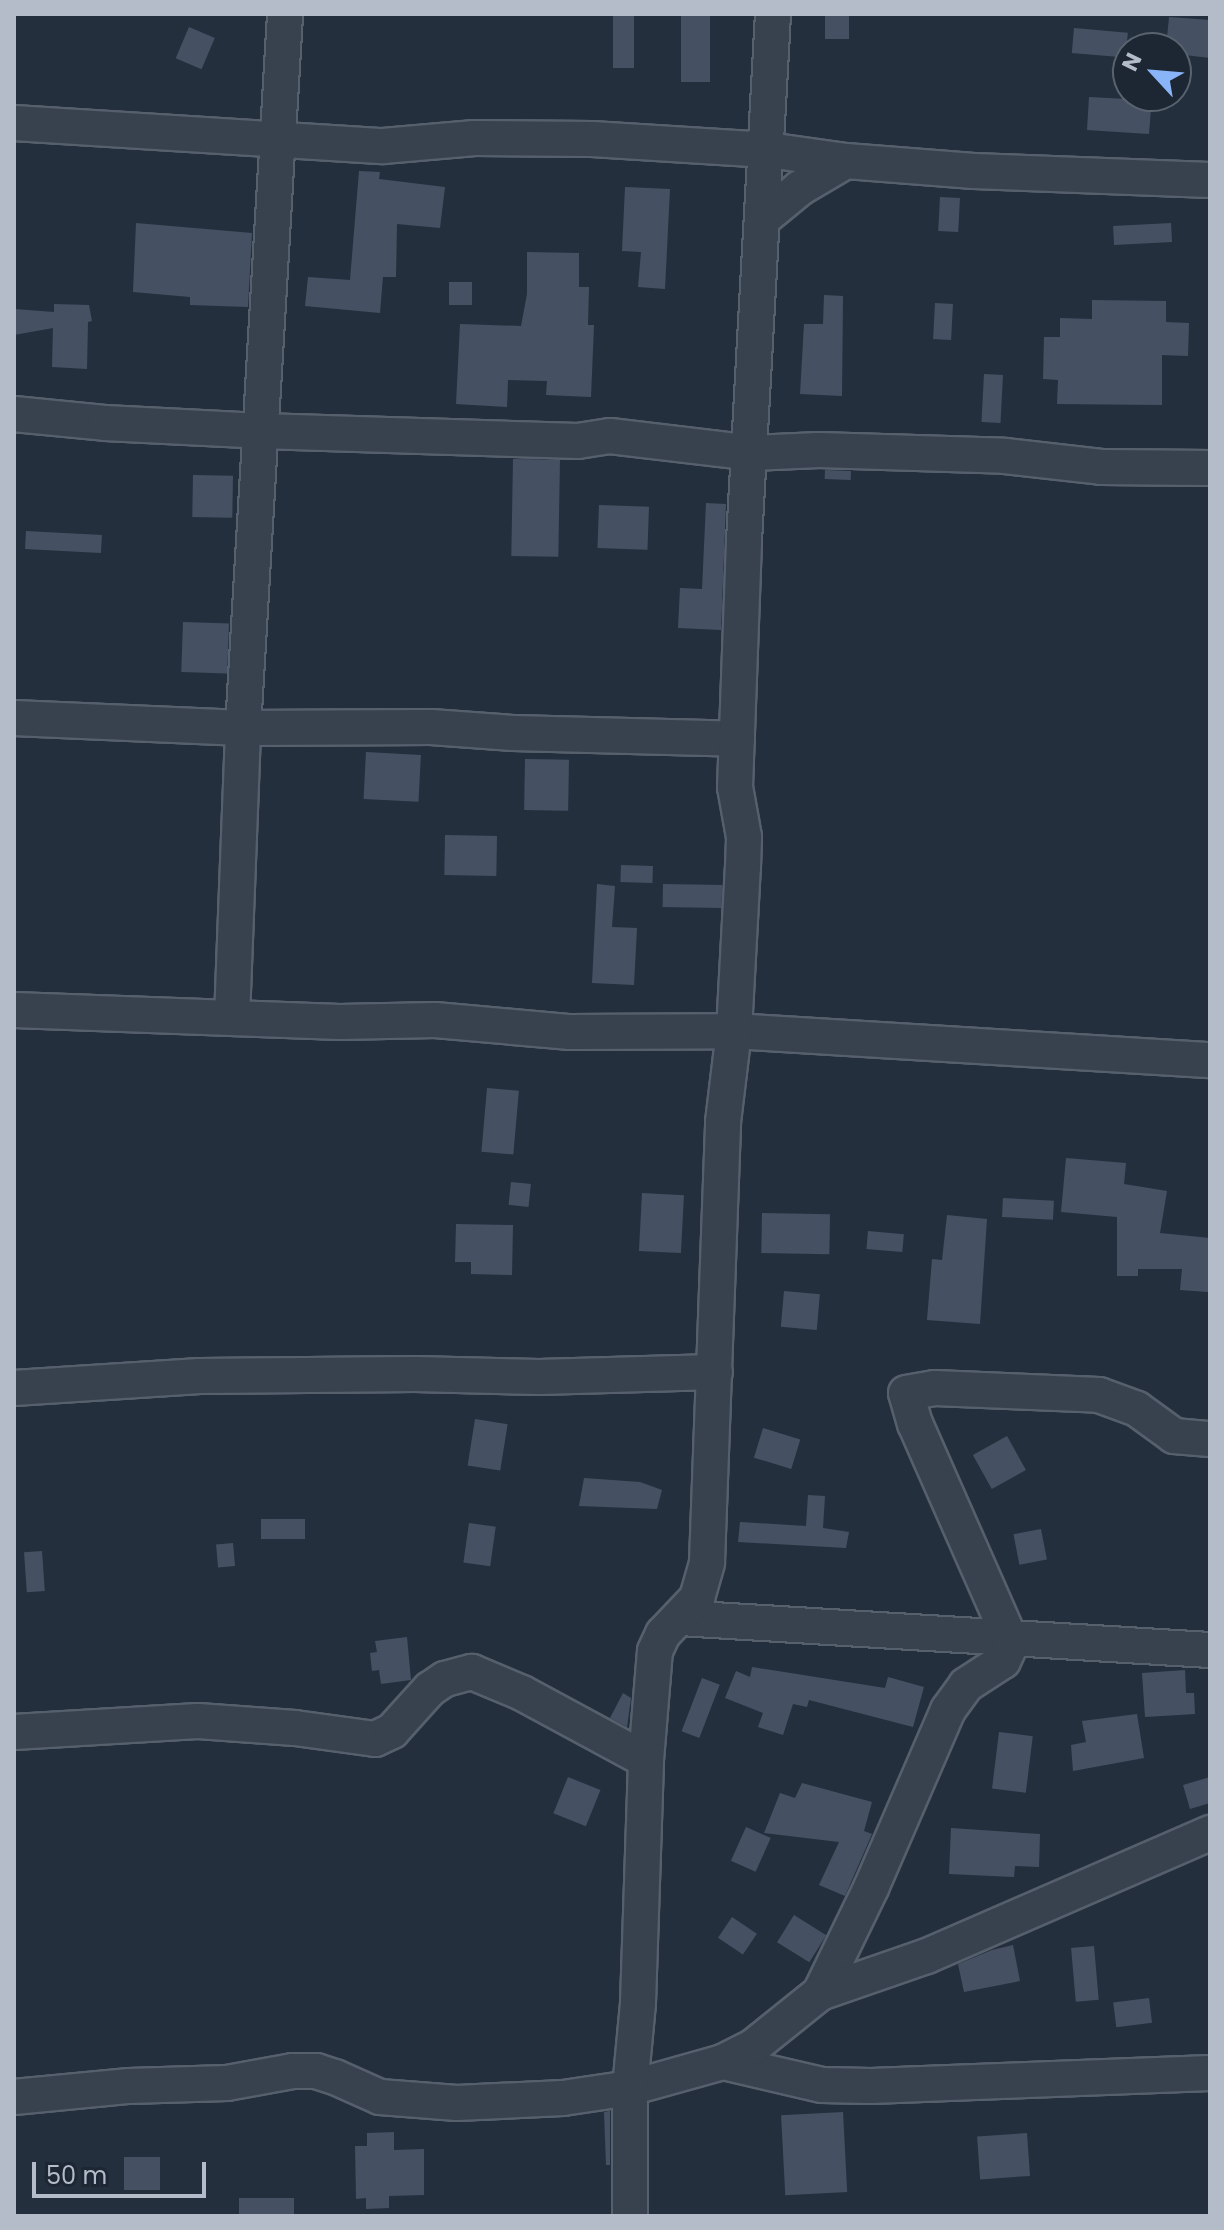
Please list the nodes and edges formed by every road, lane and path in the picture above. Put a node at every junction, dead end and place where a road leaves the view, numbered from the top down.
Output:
1 (285, 14) edge
2 (773, 14) edge
3 (14, 123) edge
4 (276, 140) junction
5 (768, 150) junction
6 (846, 161) junction
7 (1210, 180) edge
8 (765, 217) junction
9 (14, 414) edge
10 (261, 431) junction
11 (752, 453) junction
12 (1210, 468) edge
13 (14, 718) edge
14 (243, 728) junction
15 (737, 739) junction
16 (14, 1010) edge
17 (232, 1018) junction
18 (734, 1031) junction
19 (1210, 1060) edge
20 (715, 1372) junction
21 (14, 1388) edge
22 (1210, 1439) edge
23 (680, 1618) junction
24 (1010, 1639) junction
25 (1210, 1650) edge
26 (14, 1732) edge
27 (646, 1760) junction
28 (1210, 1833) edge
29 (820, 1993) junction
30 (723, 2062) junction
31 (1210, 2073) edge
32 (630, 2088) junction
33 (14, 2097) edge
34 (630, 2216) edge

1 - 4 street
2 - 5 street
3 - 4 street
4 - 5 street
4 - 10 street
5 - 6 street
5 - 8 street
6 - 7 street
6 - 8 street
8 - 11 street
9 - 10 street
10 - 11 street
10 - 14 street
11 - 12 street
11 - 15 street
13 - 14 street
14 - 15 street
14 - 17 street
15 - 18 street
16 - 17 street
17 - 18 street
18 - 19 street
18 - 20 street
20 - 21 street
20 - 23 street
22 - 24 street
23 - 24 street
23 - 27 street
24 - 25 street
24 - 29 street
26 - 27 street
27 - 32 street
28 - 29 street
29 - 30 street
30 - 31 street
30 - 32 street
32 - 33 street
32 - 34 street

